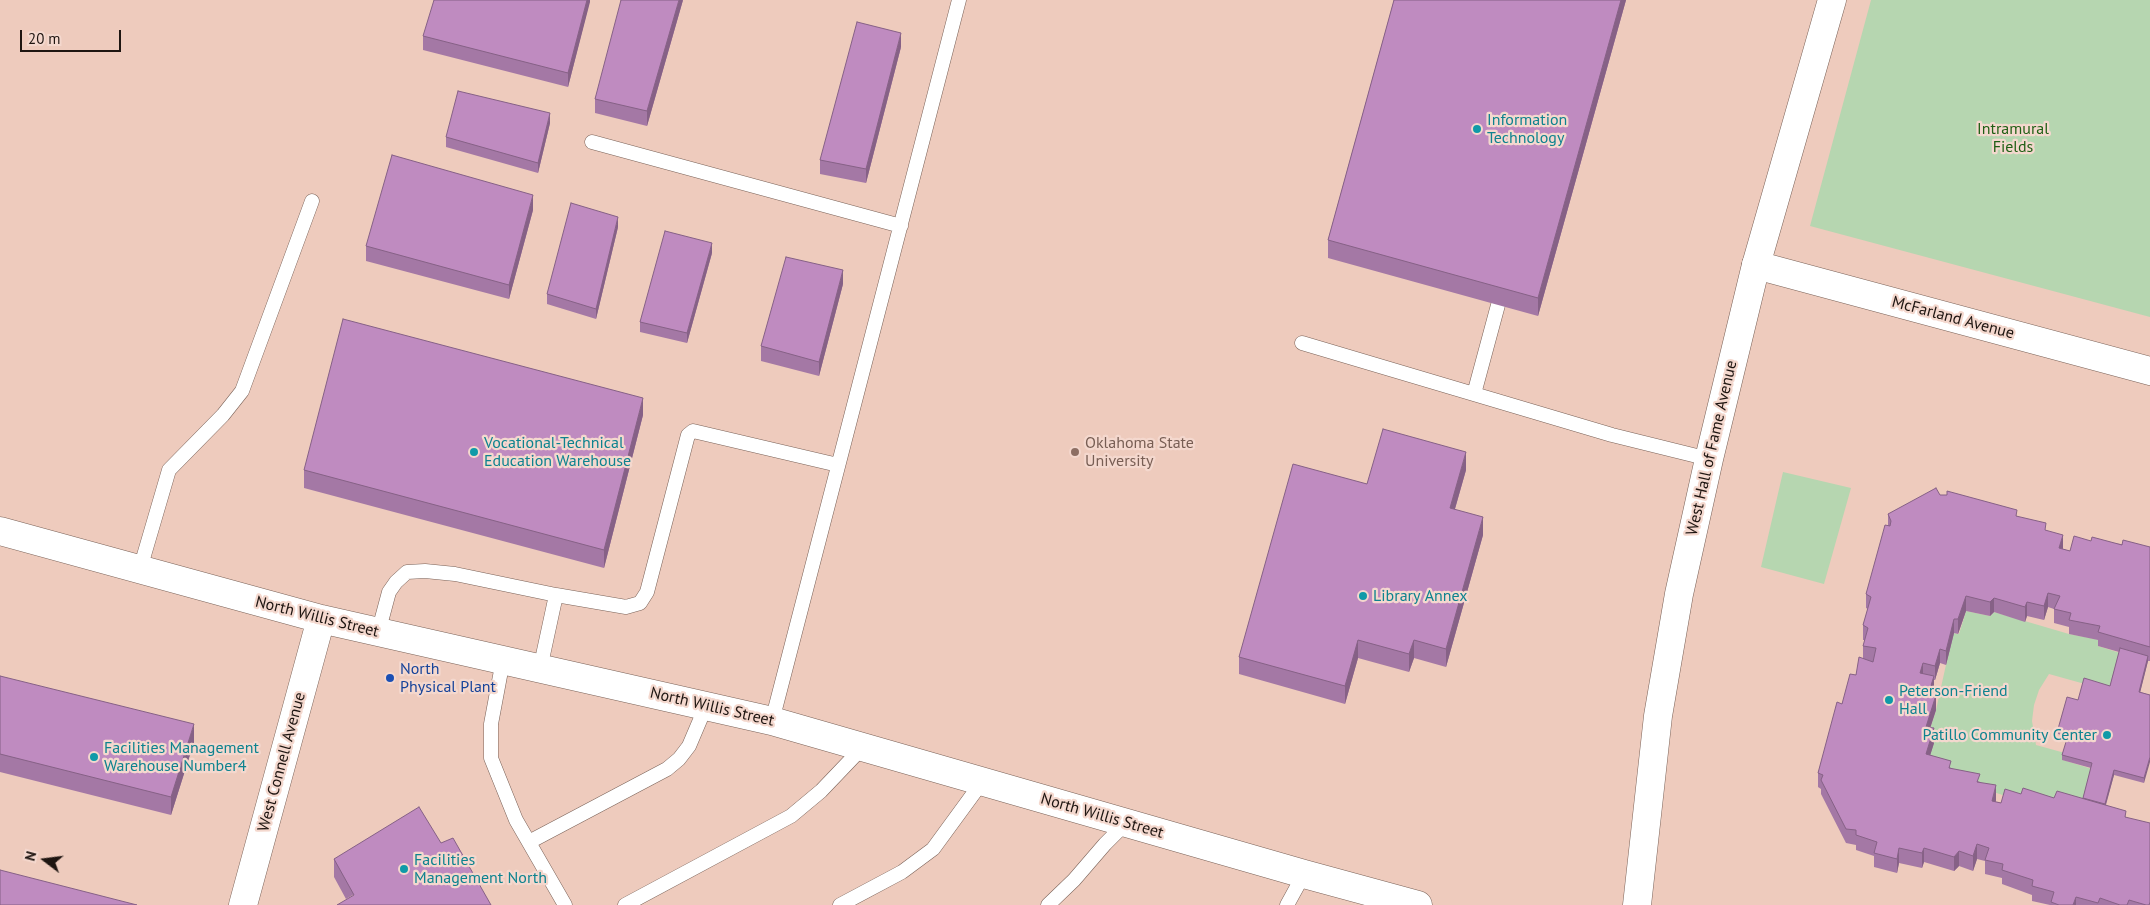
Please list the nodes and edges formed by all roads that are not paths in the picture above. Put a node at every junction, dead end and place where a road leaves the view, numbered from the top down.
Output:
1 (959, 0) edge
2 (1832, 0) edge
3 (592, 142) dead end
4 (312, 201) dead end
5 (901, 226) junction
6 (1756, 265) junction
7 (1498, 306) edge
8 (1302, 343) dead end
9 (2150, 371) edge
10 (1474, 394) junction
11 (1708, 459) junction
12 (838, 466) junction
13 (0, 531) edge
14 (140, 569) junction
15 (556, 595) junction
16 (321, 620) junction
17 (378, 633) junction
18 (503, 660) junction
19 (540, 669) junction
20 (706, 706) junction
21 (772, 721) junction
22 (863, 747) junction
23 (982, 782) junction
24 (1127, 822) junction
25 (529, 842) junction
26 (1304, 874) junction
27 (250, 899) edge
28 (565, 905) edge
29 (625, 905) edge
30 (840, 905) edge
31 (1048, 905) edge
32 (1286, 905) edge
33 (1418, 905) edge
34 (1637, 905) edge

1 - 5 lane
2 - 6 street, West Hall of Fame Avenue
3 - 5 lane
4 - 14 lane
5 - 12 lane
6 - 9 street, McFarland Avenue
6 - 11 street, West Hall of Fame Avenue
7 - 10 lane
8 - 10 lane
10 - 11 lane
11 - 34 street, West Hall of Fame Avenue
12 - 15 lane
12 - 21 lane
13 - 14 street, North Willis Street
14 - 16 street, North Willis Street
15 - 17 lane
15 - 19 lane
16 - 17 street, North Willis Street
16 - 27 street, West Connell Avenue
17 - 18 street, North Willis Street
18 - 19 street, North Willis Street
18 - 25 lane
19 - 20 street, North Willis Street
20 - 21 street, North Willis Street
20 - 25 lane
21 - 22 street, North Willis Street
22 - 23 street, North Willis Street
22 - 29 lane
23 - 24 street, North Willis Street
23 - 30 lane
24 - 26 street, North Willis Street
24 - 31 lane
25 - 28 lane
26 - 32 lane
26 - 33 street, North Willis Street

